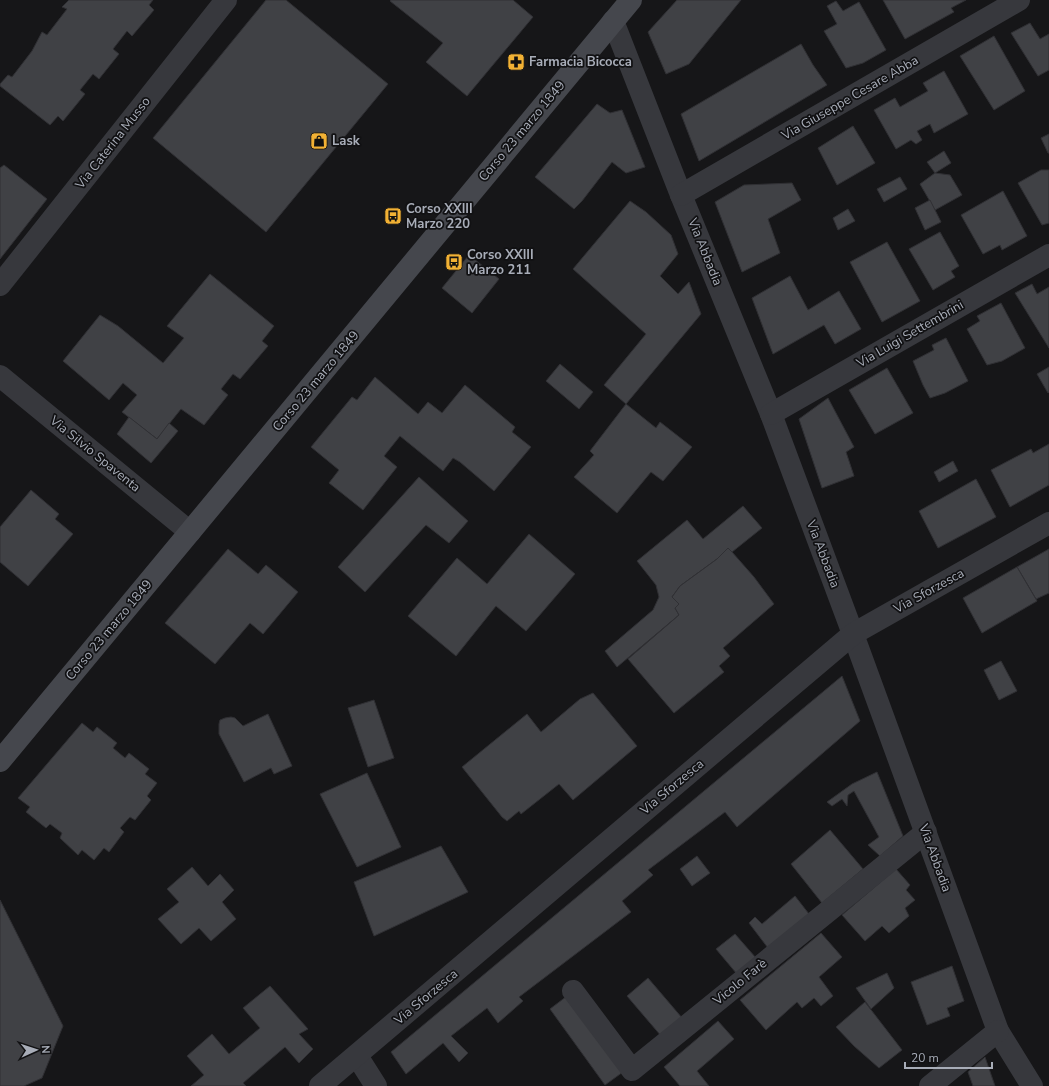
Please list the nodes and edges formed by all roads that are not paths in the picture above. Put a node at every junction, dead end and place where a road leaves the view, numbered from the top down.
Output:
1 (226, 0) edge
2 (631, 0) edge
3 (1018, 0) edge
4 (613, 21) junction
5 (681, 196) junction
6 (1049, 255) edge
7 (0, 285) edge
8 (0, 376) edge
9 (771, 414) junction
10 (1049, 523) edge
11 (190, 532) junction
12 (853, 634) junction
13 (0, 761) edge
14 (926, 832) junction
15 (573, 990) dead end
16 (998, 1031) junction
17 (357, 1056) junction
18 (320, 1086) edge
19 (376, 1086) edge
20 (930, 1086) edge
21 (1032, 1086) edge

1 - 7 street, Via Caterina Musso
2 - 4 main road, Corso 23 marzo 1849
3 - 5 street, Via Giuseppe Cesare Abba
4 - 5 street, Via Abbadia
4 - 11 main road, Corso 23 marzo 1849
5 - 9 street, Via Abbadia
6 - 9 street, Via Luigi Settembrini
8 - 11 street, Via Silvio Spaventa
9 - 12 street, Via Abbadia
10 - 12 street, Via Sforzesca
11 - 13 main road, Corso 23 marzo 1849
12 - 14 street, Via Abbadia
12 - 17 street, Via Sforzesca
14 - 15 street, Vicolo Farè
14 - 16 street, Via Abbadia
16 - 20 street
16 - 21 street, Via Abbadia
17 - 18 street, Via Sforzesca
17 - 19 street

